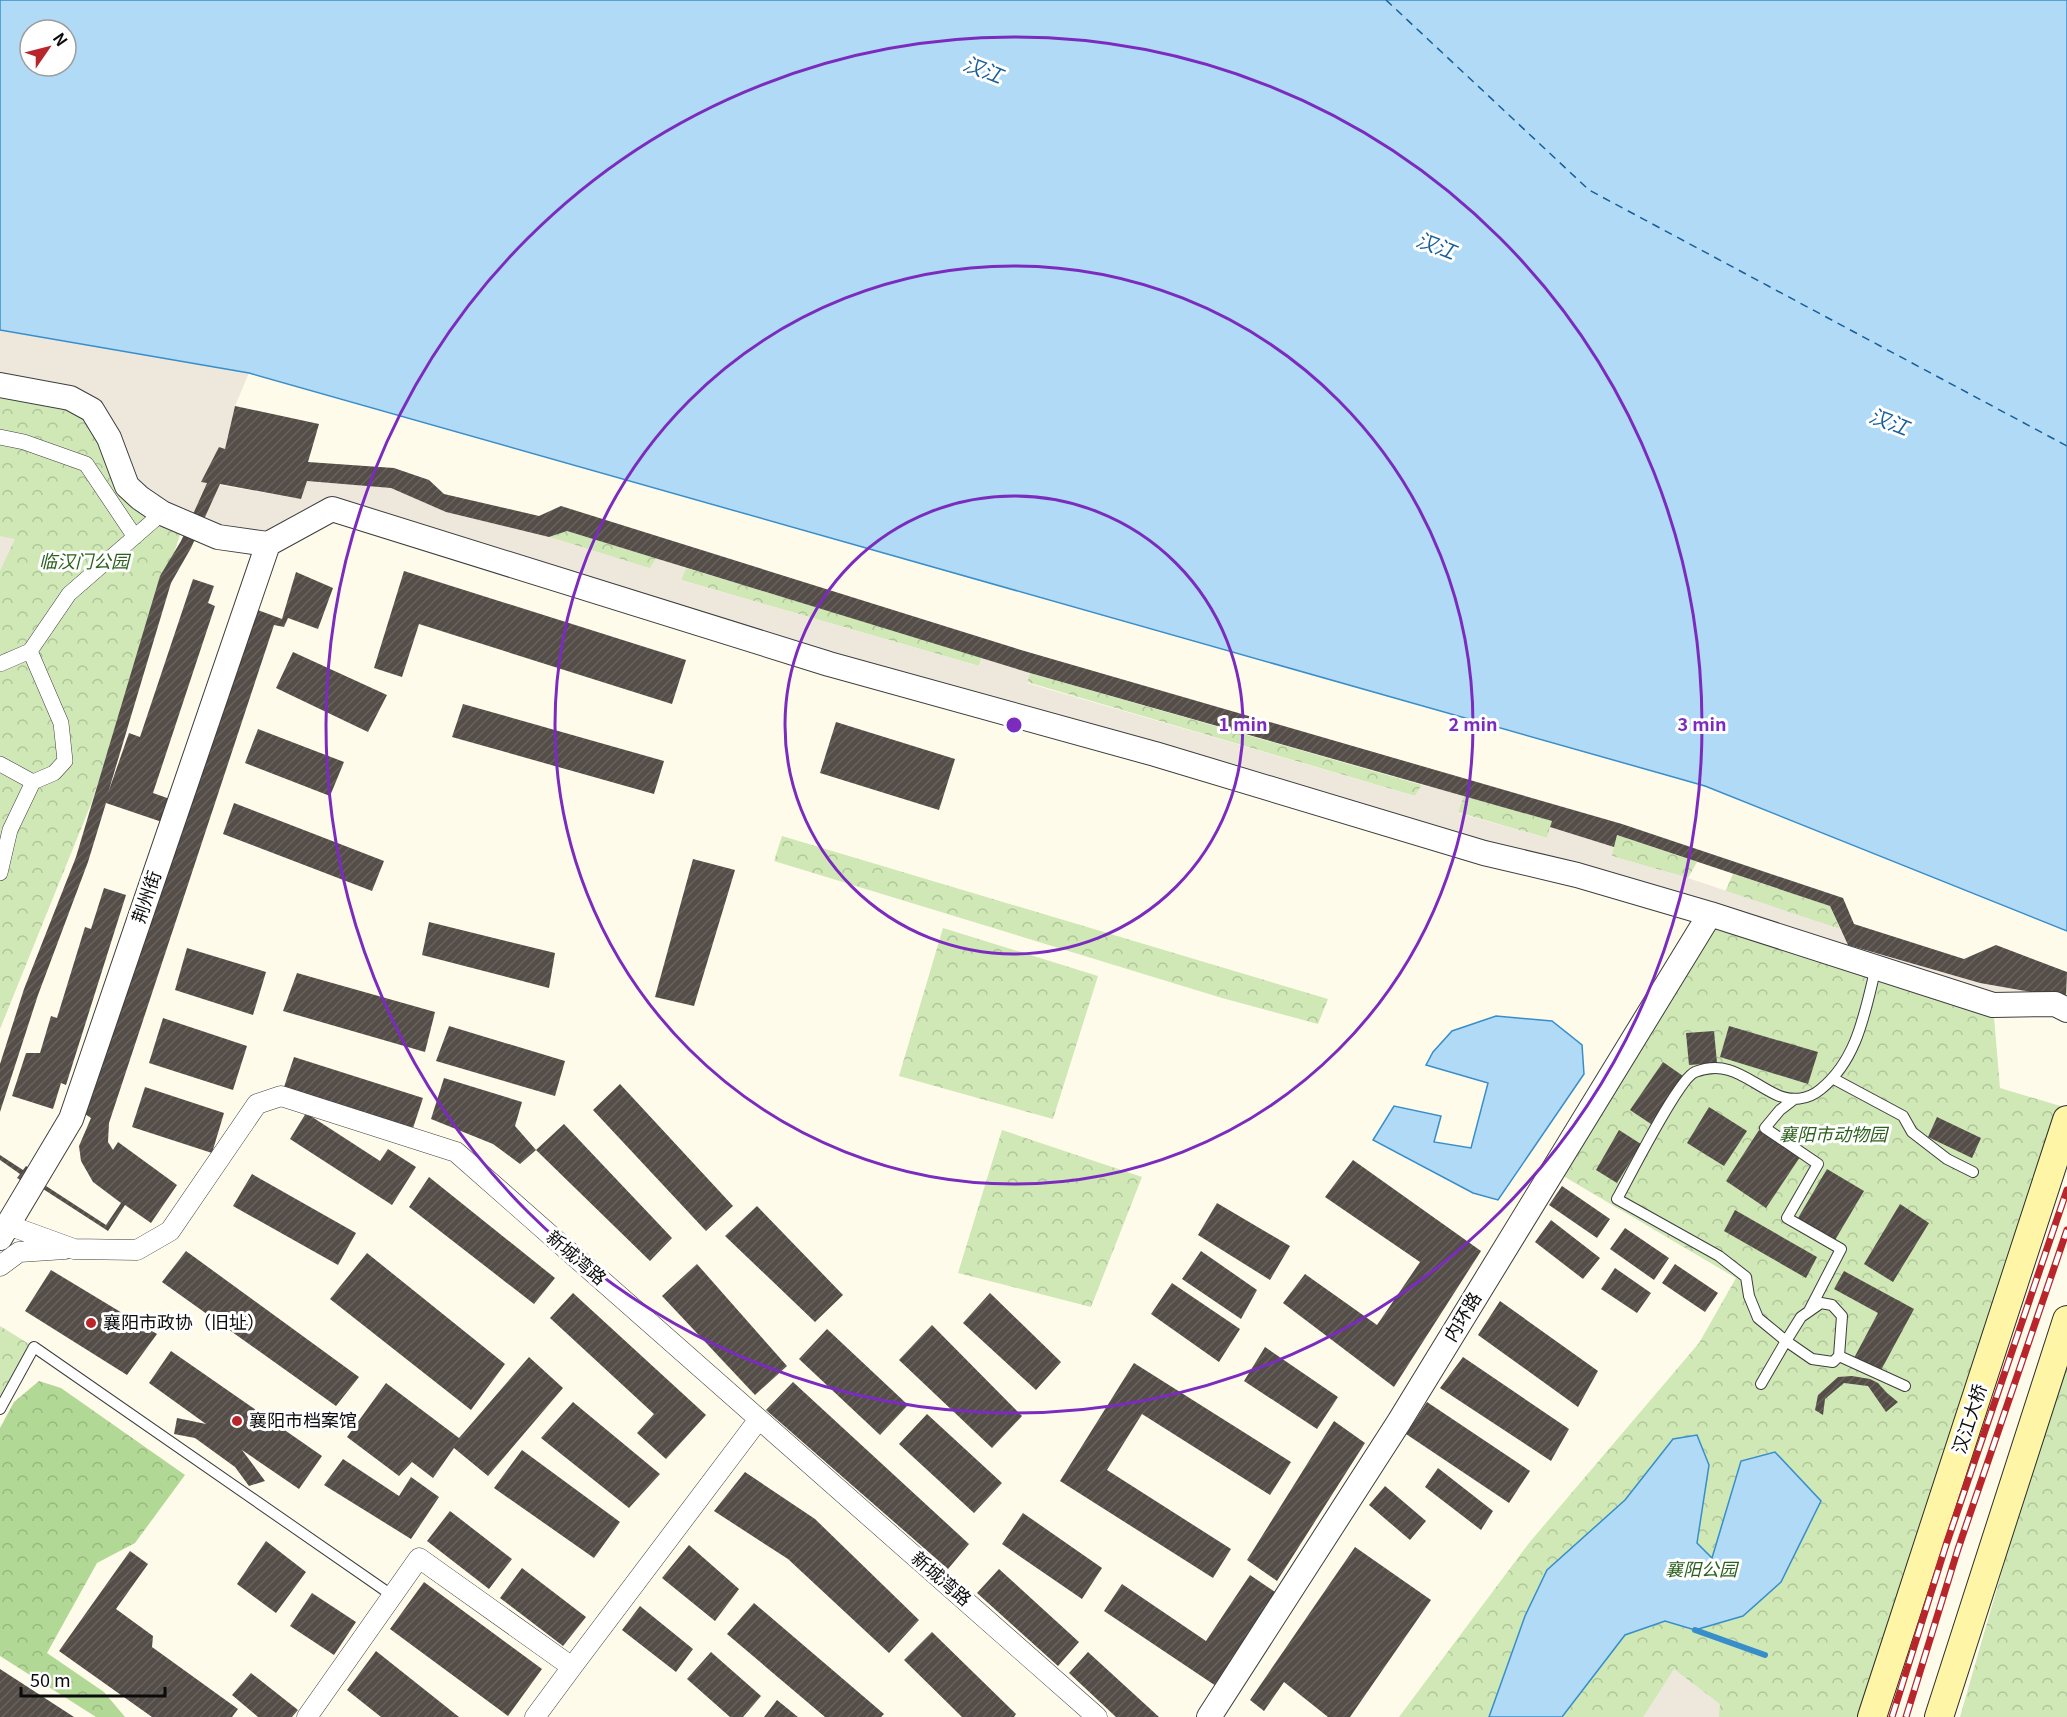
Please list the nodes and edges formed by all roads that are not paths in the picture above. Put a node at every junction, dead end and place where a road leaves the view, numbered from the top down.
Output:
1 (0, 385) edge
2 (0, 437) edge
3 (162, 513) junction
4 (135, 537) junction
5 (268, 544) junction
6 (30, 651) junction
7 (0, 664) edge
8 (0, 764) edge
9 (33, 782) junction
10 (0, 873) edge
11 (1710, 914) junction
12 (1876, 967) junction
13 (2067, 1010) edge
14 (1834, 1079) junction
15 (1793, 1100) junction
16 (2067, 1120) edge
17 (1973, 1172) dead end
18 (3, 1228) edge
19 (74, 1249) junction
20 (0, 1266) edge
21 (1810, 1309) junction
22 (2067, 1320) edge
23 (1786, 1341) junction
24 (1839, 1356) junction
25 (1761, 1384) dead end
26 (1905, 1386) dead end
27 (0, 1409) edge
28 (759, 1419) junction
29 (393, 1596) junction
30 (572, 1667) junction
31 (307, 1717) edge
32 (534, 1717) edge
33 (1098, 1717) edge
34 (1209, 1717) edge
35 (1872, 1717) edge
36 (1939, 1717) edge

1 - 3 street
2 - 4 street
3 - 4 street
3 - 5 street
4 - 6 street
5 - 11 street
5 - 18 street, 荆州街
6 - 7 street
6 - 9 street
8 - 9 street
9 - 10 street
11 - 12 street
11 - 34 street, 内环路
12 - 13 street
12 - 14 lane
14 - 15 lane
14 - 17 lane
15 - 21 lane
15 - 23 lane
16 - 35 main road, 汉江大桥
18 - 19 street, 新城湾路
19 - 20 street
19 - 28 street, 新城湾路
21 - 23 lane
21 - 24 lane
22 - 36 main road
23 - 24 lane
23 - 25 lane
24 - 26 lane
27 - 29 lane
28 - 30 street
28 - 33 street, 新城湾路
29 - 30 street
29 - 31 street
30 - 32 street

